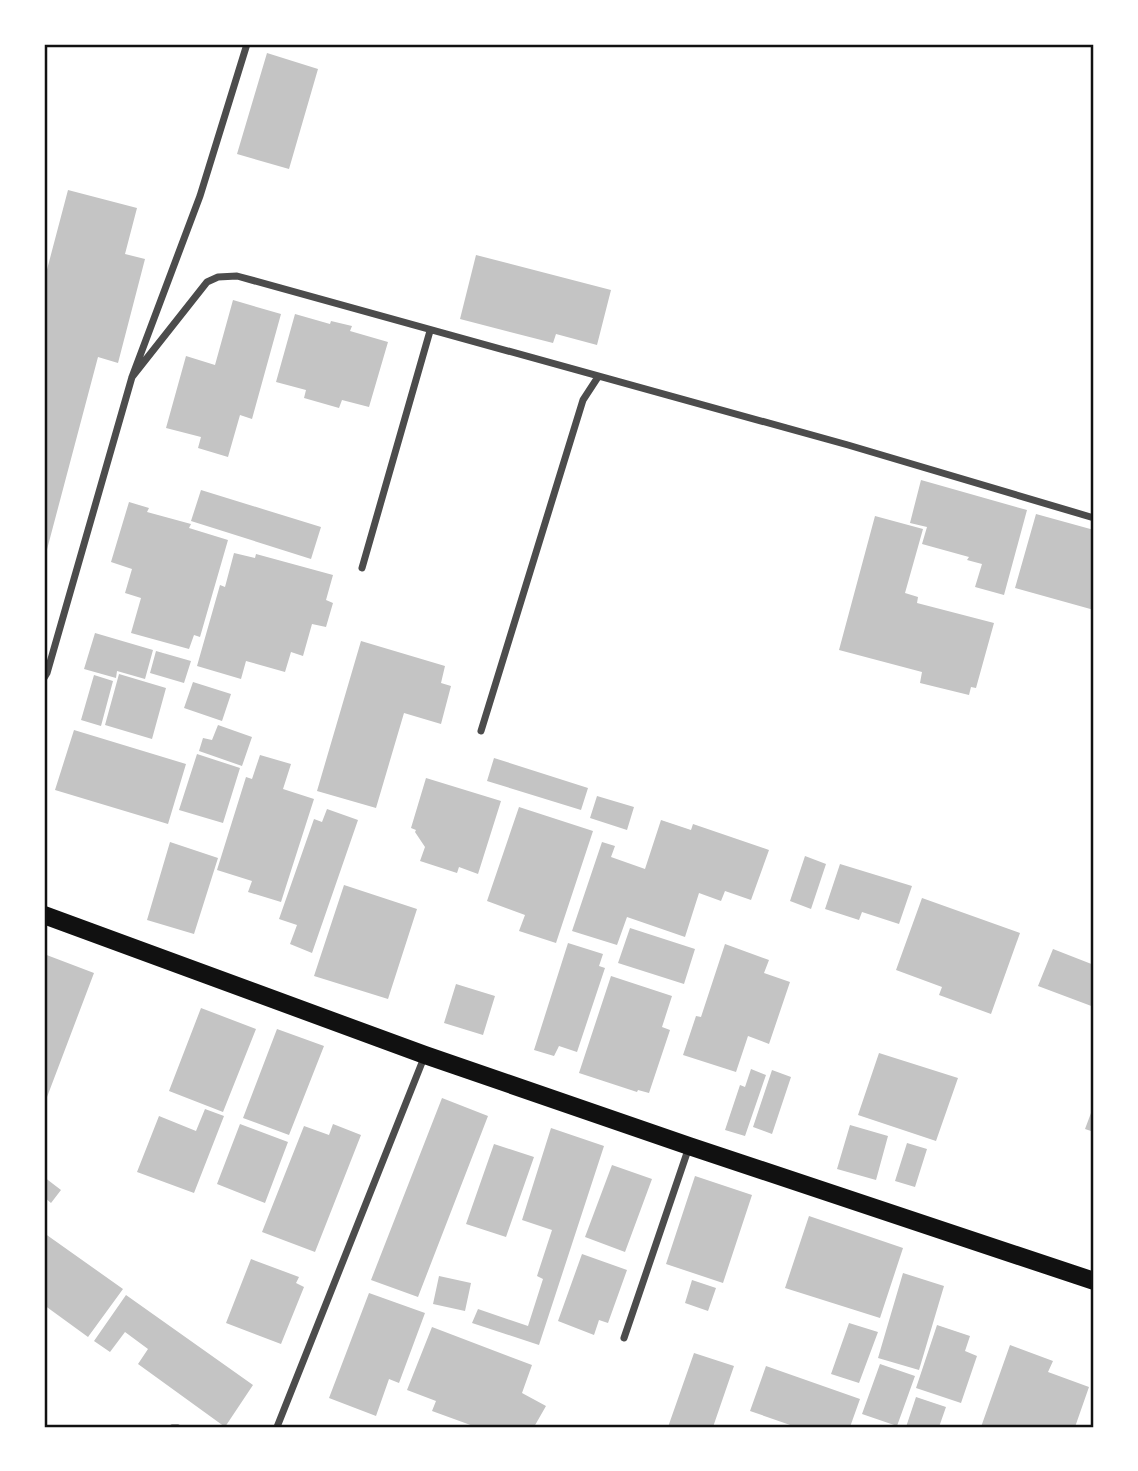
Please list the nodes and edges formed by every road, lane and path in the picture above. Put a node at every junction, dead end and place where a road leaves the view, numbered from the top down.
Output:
1 (247, 44) edge
2 (430, 331) junction
3 (132, 377) junction
4 (598, 377) junction
5 (1094, 518) edge
6 (362, 568) dead end
7 (44, 678) edge
8 (481, 731) dead end
9 (44, 915) edge
10 (425, 1055) junction
11 (689, 1146) junction
12 (1094, 1281) edge
13 (624, 1338) dead end
14 (172, 1427) edge
15 (178, 1427) edge
16 (277, 1427) edge

1 - 3 street
2 - 3 street
2 - 4 street
2 - 6 street
3 - 7 street
4 - 5 street
4 - 8 street
9 - 10 main road
10 - 11 main road
10 - 16 street
11 - 12 main road
11 - 13 street
14 - 15 lane

